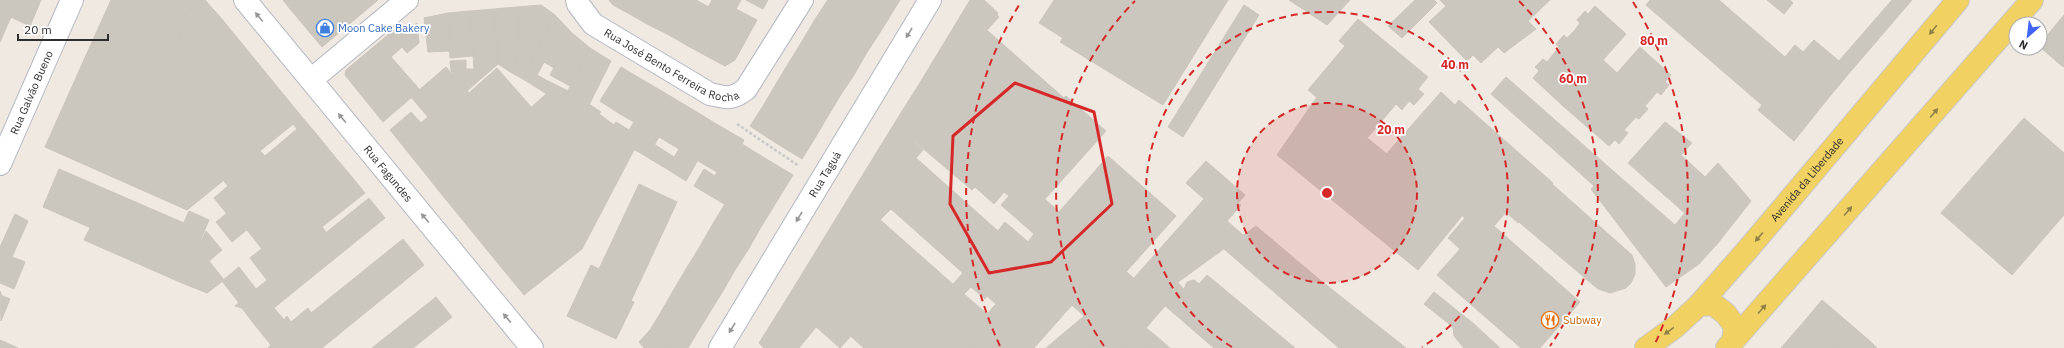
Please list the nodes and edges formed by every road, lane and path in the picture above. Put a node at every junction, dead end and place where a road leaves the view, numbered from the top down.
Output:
1 (72, 0) edge
2 (245, 0) edge
3 (407, 0) edge
4 (577, 0) edge
5 (802, 0) edge
6 (930, 0) edge
7 (1958, 0) edge
8 (2032, 0) edge
9 (311, 80) junction
10 (737, 96) junction
11 (0, 164) edge
12 (820, 180) junction
13 (1699, 305) junction
14 (1730, 345) edge
15 (532, 348) edge
16 (720, 348) edge
17 (1646, 348) edge

1 - 11 street, Rua Galvão Bueno
9 -> 2 street, Rua Fagundes
3 - 9 street
4 - 10 street, Rua José Bento Ferreira Rocha
5 - 10 street, Rua José Bento Ferreira Rocha
6 -> 12 street, Rua Taguá
7 -> 13 main road, Avenida da Liberdade
14 -> 8 main road
15 -> 9 street, Rua Fagundes
10 - 12 path
12 -> 16 street, Rua Taguá
13 - 14 main road
13 -> 17 main road, Avenida da Liberdade

